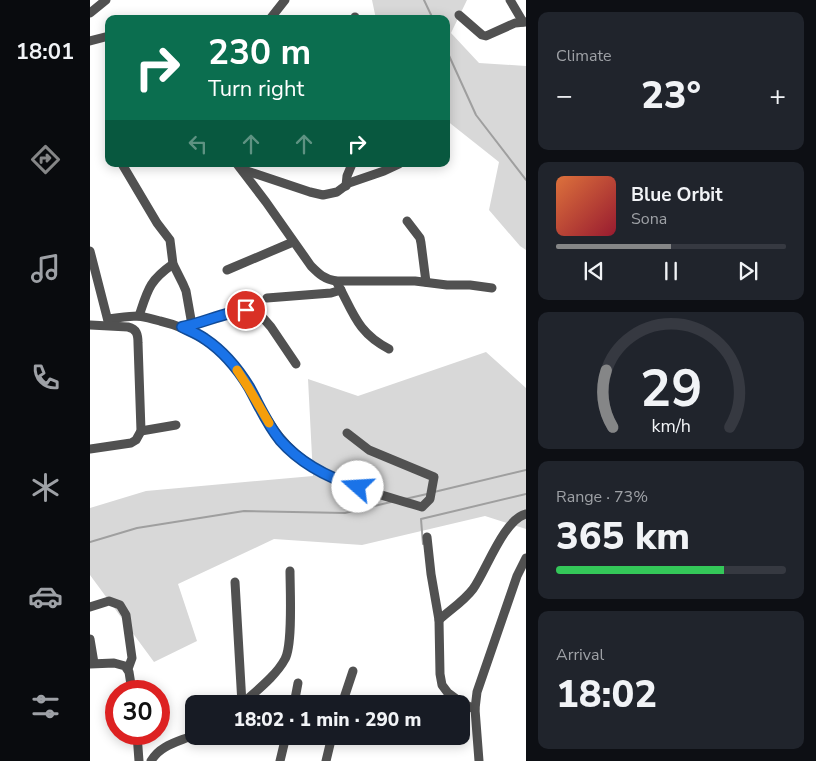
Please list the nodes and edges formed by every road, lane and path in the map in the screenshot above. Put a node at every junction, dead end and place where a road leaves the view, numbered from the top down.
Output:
1 (106, 0) edge
2 (284, 0) edge
3 (510, 0) edge
4 (90, 13) edge
5 (273, 15) edge
6 (459, 15) dead end
7 (524, 22) edge
8 (105, 37) edge
9 (90, 41) edge
10 (124, 167) edge
11 (243, 167) edge
12 (351, 167) edge
13 (393, 167) edge
14 (346, 186) junction
15 (407, 221) dead end
16 (294, 242) junction
17 (90, 250) edge
18 (173, 264) junction
19 (226, 270) dead end
20 (336, 281) junction
21 (426, 282) junction
22 (492, 288) dead end
23 (341, 290) junction
24 (267, 298) dead end
25 (139, 316) junction
26 (108, 322) junction
27 (90, 325) edge
28 (192, 325) junction
29 (182, 327) junction
30 (389, 349) dead end
31 (296, 364) dead end
32 (176, 425) dead end
33 (140, 431) junction
34 (347, 433) dead end
35 (90, 449) edge
36 (526, 514) edge
37 (427, 537) dead end
38 (526, 558) edge
39 (290, 571) dead end
40 (235, 582) dead end
41 (90, 607) edge
42 (438, 620) junction
43 (90, 638) edge
44 (92, 663) edge
45 (128, 669) junction
46 (353, 670) dead end
47 (130, 680) edge
48 (298, 683) dead end
49 (241, 695) edge
50 (252, 695) edge
51 (296, 695) edge
52 (345, 695) edge
53 (450, 695) edge
54 (470, 707) edge
55 (475, 709) junction
56 (185, 739) edge
57 (138, 745) edge
58 (284, 745) edge
59 (330, 745) edge
60 (139, 761) edge
61 (151, 761) edge
62 (280, 761) edge
63 (326, 761) edge
64 (478, 761) edge

1 - 4 street
2 - 5 street
3 - 7 street
6 - 7 street
8 - 9 street
10 - 18 street
11 - 14 street
11 - 16 street
12 - 14 street
13 - 14 street
15 - 21 street
16 - 19 street
16 - 20 street
17 - 26 street
18 - 25 street
18 - 28 street
20 - 21 street
20 - 23 street
21 - 22 street
23 - 24 street
23 - 30 street
25 - 26 street
25 - 29 street
26 - 27 street
26 - 33 street
28 - 29 street
28 - 31 street
29 - 34 street
32 - 33 street
33 - 35 street
36 - 42 street
37 - 42 street
38 - 55 street
39 - 50 street
40 - 49 street
41 - 45 street
42 - 53 street
43 - 44 street
44 - 45 street
45 - 47 street
46 - 52 street
48 - 51 street
54 - 55 street
55 - 64 street
56 - 61 street
57 - 60 street
58 - 62 street
59 - 63 street

